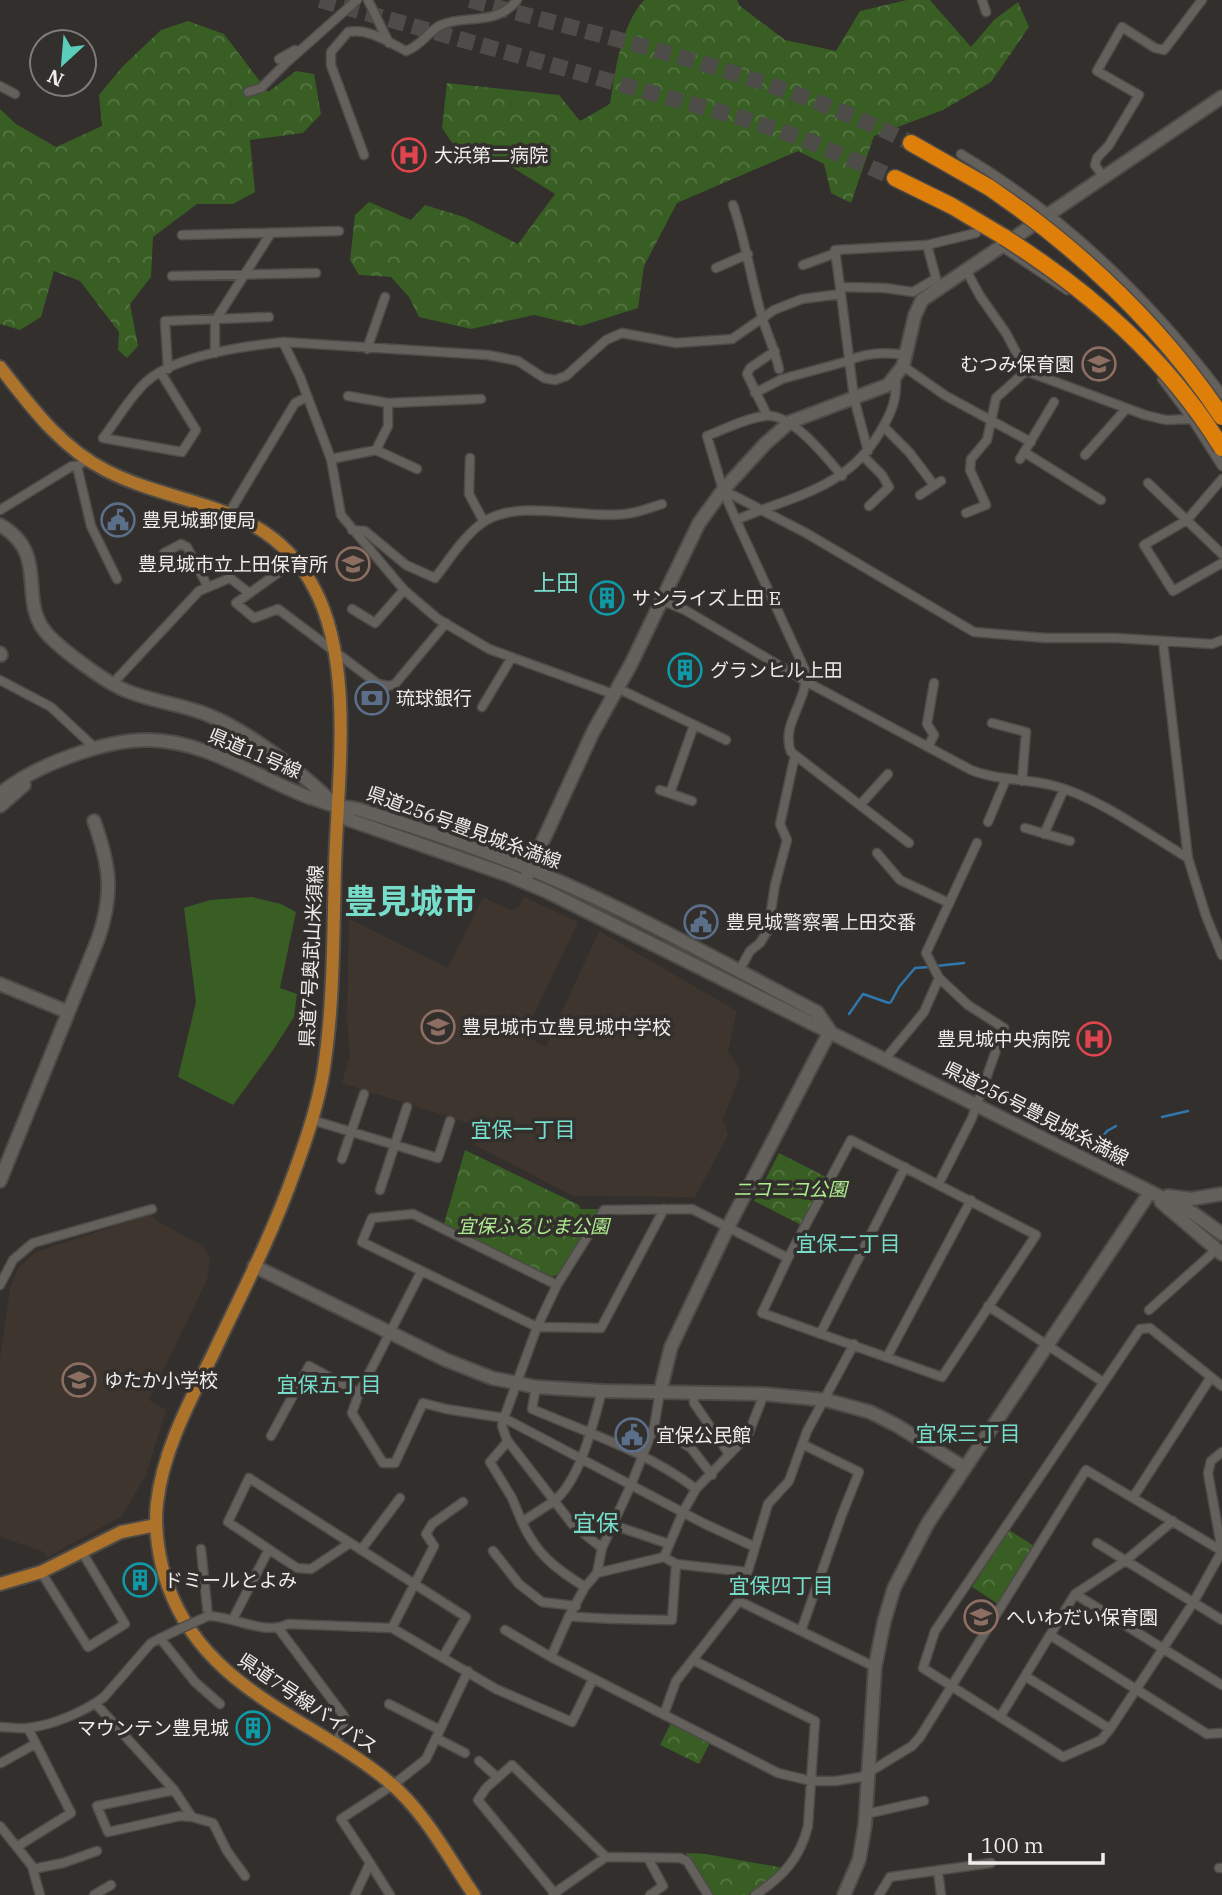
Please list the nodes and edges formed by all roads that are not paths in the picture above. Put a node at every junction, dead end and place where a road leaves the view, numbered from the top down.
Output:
1 (357, 0) edge
2 (368, 0) edge
3 (517, 0) edge
4 (982, 0) edge
5 (1202, 0) edge
6 (986, 12) dead end
7 (310, 42) junction
8 (389, 43) junction
9 (279, 59) dead end
10 (0, 86) edge
11 (248, 92) dead end
12 (15, 94) dead end
13 (1222, 97) edge
14 (911, 142) tunnel mouth
15 (961, 154) dead end
16 (364, 155) dead end
17 (895, 178) tunnel mouth
18 (1104, 178) junction
19 (733, 205) dead end
20 (1049, 214) junction
21 (339, 231) dead end
22 (271, 233) junction
23 (976, 233) dead end
24 (182, 235) dead end
25 (1002, 242) junction
26 (927, 245) junction
27 (836, 253) junction
28 (748, 254) junction
29 (803, 265) dead end
30 (716, 268) dead end
31 (966, 270) junction
32 (316, 273) dead end
33 (245, 274) junction
34 (172, 275) dead end
35 (938, 283) junction
36 (840, 291) junction
37 (385, 297) dead end
38 (269, 317) dead end
39 (762, 317) junction
40 (215, 321) junction
41 (283, 342) junction
42 (367, 349) junction
43 (775, 351) junction
44 (215, 353) junction
45 (848, 361) junction
46 (902, 366) junction
47 (0, 367) edge
48 (779, 369) dead end
49 (164, 371) junction
50 (1026, 371) junction
51 (755, 393) junction
52 (1222, 394) edge
53 (348, 396) dead end
54 (307, 397) junction
55 (854, 398) junction
56 (481, 399) dead end
57 (1054, 402) dead end
58 (388, 403) junction
59 (1126, 409) junction
60 (767, 415) junction
61 (1222, 417) edge
62 (990, 419) junction
63 (1192, 419) junction
64 (790, 422) junction
65 (884, 427) junction
66 (1031, 442) junction
67 (1222, 448) edge
68 (376, 450) junction
69 (866, 454) junction
70 (1084, 455) dead end
71 (470, 458) dead end
72 (331, 459) junction
73 (83, 463) junction
74 (1222, 466) edge
75 (417, 469) dead end
76 (842, 476) junction
77 (1222, 479) edge
78 (1148, 483) dead end
79 (723, 490) junction
80 (920, 495) dead end
81 (1101, 500) dead end
82 (662, 504) dead end
83 (869, 506) dead end
84 (0, 510) edge
85 (761, 510) junction
86 (229, 513) junction
87 (966, 513) dead end
88 (736, 520) junction
89 (1187, 520) junction
90 (484, 522) junction
91 (0, 525) edge
92 (352, 530) junction
93 (164, 553) dead end
94 (1222, 554) edge
95 (297, 562) junction
96 (1222, 562) edge
97 (117, 579) dead end
98 (208, 587) junction
99 (404, 590) junction
100 (249, 593) junction
101 (663, 601) junction
102 (352, 610) dead end
103 (446, 623) junction
104 (1222, 640) edge
105 (1163, 642) junction
106 (335, 652) junction
107 (512, 657) junction
108 (0, 680) edge
109 (807, 682) junction
110 (113, 683) junction
111 (934, 683) dead end
112 (615, 691) junction
113 (482, 707) dead end
114 (992, 723) dead end
115 (694, 726) junction
116 (726, 740) dead end
117 (94, 747) junction
118 (928, 747) junction
119 (795, 755) junction
120 (286, 765) junction
121 (888, 774) dead end
122 (1006, 779) junction
123 (1023, 780) junction
124 (273, 782) junction
125 (1064, 789) junction
126 (660, 790) dead end
127 (670, 793) junction
128 (4, 797) edge
129 (692, 801) dead end
130 (860, 805) junction
131 (337, 807) junction
132 (94, 821) dead end
133 (988, 822) dead end
134 (1025, 828) dead end
135 (1044, 834) junction
136 (1070, 841) dead end
137 (909, 843) dead end
138 (978, 843) dead end
139 (877, 853) dead end
140 (1188, 858) junction
141 (530, 869) junction
142 (524, 882) junction
143 (949, 903) junction
144 (1222, 956) edge
145 (739, 971) junction
146 (939, 978) junction
147 (0, 984) edge
148 (68, 1012) junction
149 (830, 1031) junction
150 (885, 1059) junction
151 (364, 1094) dead end
152 (977, 1105) junction
153 (407, 1107) dead end
154 (312, 1119) junction
155 (450, 1121) dead end
156 (352, 1132) junction
157 (394, 1145) junction
158 (342, 1158) dead end
159 (905, 1167) junction
160 (0, 1181) edge
161 (939, 1183) junction
162 (380, 1189) dead end
163 (1150, 1192) junction
164 (1222, 1194) edge
165 (971, 1200) junction
166 (152, 1209) dead end
167 (664, 1209) junction
168 (728, 1227) junction
169 (1222, 1234) edge
170 (1219, 1251) edge
171 (788, 1258) junction
172 (254, 1266) junction
173 (421, 1272) junction
174 (0, 1285) edge
175 (557, 1285) junction
176 (988, 1306) junction
177 (1149, 1310) dead end
178 (537, 1327) junction
179 (390, 1333) junction
180 (820, 1334) junction
181 (855, 1344) junction
182 (1046, 1345) junction
183 (887, 1357) junction
184 (1211, 1377) junction
185 (1102, 1382) junction
186 (515, 1383) junction
187 (1222, 1386) edge
188 (536, 1387) junction
189 (602, 1391) junction
190 (660, 1392) junction
191 (694, 1392) junction
192 (359, 1393) junction
193 (764, 1394) junction
194 (826, 1400) junction
195 (504, 1418) junction
196 (654, 1427) junction
197 (590, 1435) junction
198 (271, 1436) dead end
199 (508, 1441) junction
200 (802, 1444) junction
201 (1222, 1452) edge
202 (729, 1454) junction
203 (642, 1455) junction
204 (581, 1458) junction
205 (965, 1468) junction
206 (712, 1475) junction
207 (631, 1485) junction
208 (696, 1489) junction
209 (1134, 1496) junction
210 (400, 1498) dead end
211 (555, 1500) junction
212 (463, 1502) dead end
213 (683, 1512) junction
214 (1173, 1521) junction
215 (522, 1522) junction
216 (156, 1525) junction
217 (613, 1525) junction
218 (350, 1543) junction
219 (1097, 1543) dead end
220 (669, 1544) junction
221 (755, 1547) junction
222 (602, 1548) junction
223 (201, 1549) dead end
224 (361, 1550) junction
225 (268, 1551) junction
226 (493, 1551) dead end
227 (1222, 1551) edge
228 (82, 1552) junction
229 (664, 1557) junction
230 (1125, 1561) junction
231 (676, 1564) junction
232 (41, 1572) junction
233 (747, 1572) junction
234 (597, 1573) junction
235 (0, 1584) edge
236 (414, 1585) junction
237 (585, 1587) junction
238 (1075, 1594) junction
239 (739, 1601) junction
240 (1193, 1602) junction
241 (576, 1606) junction
242 (208, 1616) junction
243 (569, 1616) junction
244 (233, 1619) junction
245 (1222, 1620) edge
246 (392, 1628) junction
247 (279, 1629) junction
248 (505, 1630) dead end
249 (801, 1631) junction
250 (1050, 1635) junction
251 (160, 1638) junction
252 (1163, 1649) junction
253 (443, 1657) junction
254 (551, 1657) junction
255 (693, 1660) junction
256 (875, 1667) junction
257 (468, 1671) junction
258 (1025, 1676) junction
259 (593, 1679) junction
260 (1222, 1685) edge
261 (951, 1686) junction
262 (1137, 1689) junction
263 (95, 1703) junction
264 (220, 1704) dead end
265 (388, 1704) dead end
266 (664, 1714) junction
267 (1000, 1717) junction
268 (0, 1727) edge
269 (28, 1728) junction
270 (1110, 1729) junction
271 (1222, 1733) edge
272 (438, 1734) junction
273 (35, 1744) junction
274 (335, 1745) junction
275 (465, 1753) dead end
276 (479, 1761) dead end
277 (1, 1763) edge
278 (868, 1772) junction
279 (497, 1777) junction
280 (811, 1781) junction
281 (393, 1785) junction
282 (174, 1790) junction
283 (924, 1801) dead end
284 (866, 1814) junction
285 (192, 1817) junction
286 (0, 1826) edge
287 (18, 1846) junction
288 (97, 1851) dead end
289 (606, 1857) junction
290 (648, 1858) junction
291 (370, 1863) junction
292 (990, 1863) dead end
293 (33, 1869) junction
294 (938, 1870) junction
295 (246, 1876) dead end
296 (111, 1885) dead end
297 (554, 1894) edge
298 (40, 1895) edge
299 (94, 1895) edge
300 (355, 1895) edge
301 (390, 1895) edge
302 (474, 1895) edge
303 (650, 1895) edge
304 (708, 1895) edge
305 (755, 1895) edge
306 (844, 1895) edge
307 (880, 1895) edge
308 (941, 1895) edge

1 - 7 street
2 - 8 street
3 - 8 street
4 - 6 street
5 - 18 street
7 - 9 street
7 - 11 street
8 - 16 street
10 - 12 street
13 - 18 street
14 - 61 highway, bridge
15 - 20 street
17 - 25 highway
18 - 20 street
19 - 28 street
20 - 25 street
20 - 52 street
21 - 22 street
22 - 24 street
22 - 33 street
23 - 26 street
25 - 31 street
25 - 63 street
25 - 67 highway, bridge
26 - 27 street
26 - 35 street
27 - 29 street
27 - 36 street
28 - 30 street
28 - 39 street
31 - 35 street
31 - 50 street
32 - 33 street
33 - 34 street
33 - 40 street
35 - 36 street
35 - 46 street
36 - 39 street
36 - 45 street
37 - 42 street
38 - 40 street
39 - 42 street
39 - 43 street
40 - 44 street
40 - 49 street
41 - 42 street
41 - 44 street
41 - 54 street
43 - 48 street
43 - 51 street
44 - 49 street
45 - 46 street
45 - 51 street
45 - 55 street
46 - 55 street
46 - 62 street
46 - 65 street
47 - 73 main road, 県道7号奥武山米須線
49 - 49 street
50 - 59 street
50 - 62 street
51 - 60 street
53 - 58 street
54 - 72 street
54 - 86 street
55 - 64 street
55 - 69 street
56 - 58 street
57 - 66 street
58 - 68 street
59 - 63 street
59 - 70 street
60 - 64 street
60 - 79 street
62 - 66 street
62 - 87 street
63 - 74 street
64 - 76 street
64 - 79 street
65 - 69 street
65 - 80 street
66 - 81 street
68 - 72 street
68 - 75 street
69 - 76 street
69 - 83 street
71 - 90 street
72 - 92 street
73 - 84 street
73 - 86 main road, 県道7号奥武山米須線
73 - 97 street
76 - 85 street
77 - 89 street
78 - 89 street
79 - 85 street
79 - 88 street
79 - 101 street
82 - 90 street
85 - 88 street
85 - 105 street
86 - 95 main road, 県道7号奥武山米須線
88 - 109 street
89 - 94 street
89 - 96 street
90 - 92 street
91 - 110 street
92 - 99 street
93 - 98 street
95 - 100 street
95 - 106 main road, 県道7号奥武山米須線
98 - 100 street
98 - 110 street
99 - 102 street
99 - 103 street
100 - 106 street
101 - 109 street
101 - 112 street
103 - 106 street
103 - 107 street
104 - 105 street
105 - 140 street
106 - 131 main road, 県道7号奥武山米須線
107 - 112 street
107 - 113 street
108 - 117 street
109 - 118 street
109 - 119 street
110 - 120 street
111 - 118 street
112 - 115 street
112 - 141 street
114 - 123 street
115 - 116 street
115 - 127 street
117 - 124 street, 県道11号線
117 - 128 street, 県道11号線
118 - 122 street
119 - 130 street
119 - 145 street
120 - 124 street
120 - 131 street
121 - 130 street
122 - 123 street
122 - 133 street
123 - 125 street
124 - 131 street, 県道11号線
125 - 135 street
125 - 140 street
126 - 127 street
127 - 129 street
130 - 137 street
131 - 141 street, 県道256号豊見城糸満線
131 - 142 street, 県道256号豊見城糸満線
131 - 154 main road, 県道7号奥武山米須線
132 - 148 street
134 - 135 street
135 - 136 street
138 - 143 street
139 - 143 street
140 - 144 street
141 - 142 street
141 - 145 street, 県道256号豊見城糸満線
142 - 149 street, 県道256号豊見城糸満線
143 - 146 street
145 - 149 street, 県道256号豊見城糸満線
146 - 150 street
146 - 152 street
147 - 148 street
148 - 160 street
149 - 150 street, 県道256号豊見城糸満線
149 - 168 street
150 - 152 street, 県道256号豊見城糸満線
151 - 156 street
152 - 161 street
152 - 163 street, 県道256号豊見城糸満線
153 - 157 street
154 - 156 street
154 - 172 main road, 県道7号奥武山米須線
155 - 157 street
156 - 157 street
156 - 158 street
157 - 162 street
159 - 161 street
159 - 171 street
159 - 180 street
161 - 165 street
163 - 164 street
163 - 169 street, 県道256号豊見城糸満線
163 - 170 street, 県道256号豊見城糸満線
163 - 182 street
165 - 176 street
165 - 183 street
166 - 174 street
167 - 168 street
167 - 175 street
167 - 178 street
168 - 171 street
168 - 190 street
170 - 177 street
171 - 180 street
172 - 179 street
172 - 216 main road, 県道7号奥武山米須線
173 - 175 street
173 - 178 street
173 - 179 street
175 - 178 street
176 - 182 street
176 - 183 street
178 - 186 street
179 - 186 street
179 - 192 street
180 - 181 street
181 - 183 street
181 - 194 street
182 - 185 street
182 - 205 street
184 - 185 street
184 - 187 street
184 - 209 street
185 - 261 street
186 - 188 street
186 - 195 street
188 - 189 street
188 - 197 street
189 - 190 street
189 - 197 street
190 - 191 street
190 - 196 street
191 - 193 street
191 - 202 street
192 - 195 street
192 - 198 street
193 - 194 street
193 - 202 street
194 - 200 street
194 - 205 street
195 - 199 street
195 - 204 street
196 - 203 street
196 - 206 street
197 - 203 street
197 - 204 street
199 - 211 street
199 - 215 street
200 - 221 street
200 - 249 street
201 - 227 street
202 - 206 street
203 - 207 street
203 - 208 street
204 - 207 street
204 - 211 street
205 - 256 street
206 - 208 street
207 - 213 street
207 - 217 street
208 - 213 street
209 - 214 street
209 - 261 street
210 - 224 street
211 - 215 street
211 - 222 street
212 - 236 street
213 - 220 street
213 - 221 street
214 - 227 street
214 - 230 street
215 - 237 street
216 - 228 main road
216 - 274 main road, 県道7号線バイパス
217 - 220 street
217 - 222 street
218 - 224 street
218 - 225 street
218 - 225 street
219 - 230 street
220 - 229 street
221 - 233 street
222 - 234 street
223 - 242 street
224 - 236 street
225 - 244 street
226 - 241 street
227 - 240 street
228 - 232 main road
228 - 232 street
229 - 231 street
229 - 234 street
230 - 238 street
230 - 240 street
231 - 233 street
231 - 243 street
232 - 235 main road
233 - 239 street
234 - 237 street
236 - 246 street
236 - 253 street
237 - 241 street
238 - 250 street
238 - 252 street
239 - 249 street
239 - 255 street
240 - 245 street
240 - 252 street
241 - 243 street
242 - 244 street
242 - 251 street, bridge
243 - 254 street
244 - 247 street
246 - 247 street
246 - 253 street
247 - 274 street
248 - 254 street
249 - 256 street
250 - 258 street
250 - 262 street
251 - 263 street
251 - 264 street
252 - 260 street
252 - 262 street
253 - 257 street
254 - 259 street
255 - 266 street
255 - 280 street
256 - 278 street
257 - 259 street
257 - 272 street
258 - 267 street
258 - 270 street
259 - 266 street
261 - 267 street
261 - 278 street
262 - 270 street
262 - 271 street
263 - 269 street
263 - 282 street
265 - 272 street
266 - 280 street
267 - 270 street
268 - 269 street
269 - 273 street
272 - 275 street
272 - 281 street
273 - 277 street
273 - 287 street
274 - 281 main road, 県道7号線バイパス
276 - 279 street
278 - 280 street
278 - 284 street
279 - 289 street
279 - 297 street
280 - 305 street
281 - 291 street
281 - 302 main road, 県道7号線バイパス
282 - 285 street
282 - 285 street
283 - 284 street
284 - 306 street
285 - 295 street
286 - 287 street
287 - 293 street
288 - 293 street
289 - 290 street
289 - 297 street
290 - 303 street
290 - 304 street
291 - 300 street
291 - 301 street
292 - 294 street
293 - 298 street
294 - 307 street
294 - 308 street
296 - 299 street

